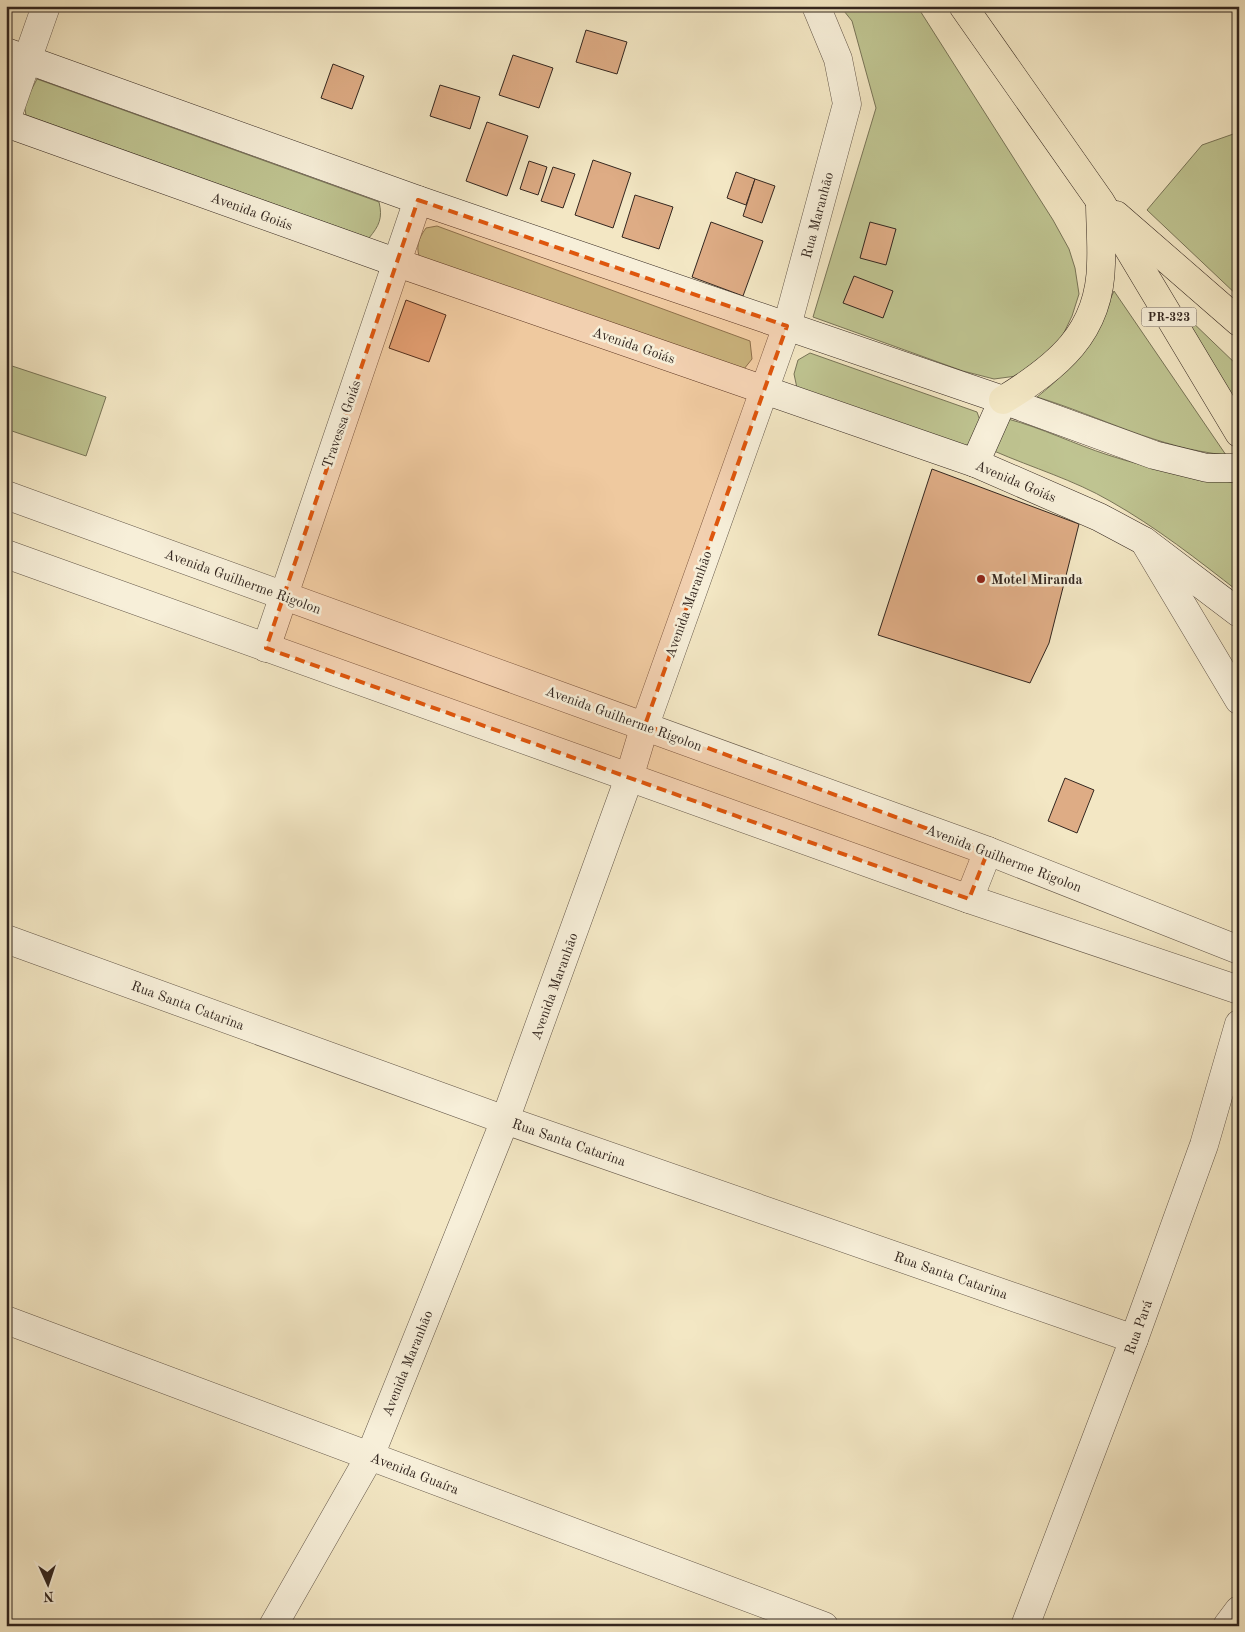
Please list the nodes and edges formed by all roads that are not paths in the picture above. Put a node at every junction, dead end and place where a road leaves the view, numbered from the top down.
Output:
1 (46, 6) edge
2 (816, 6) edge
3 (963, 6) edge
4 (17, 56) edge
5 (6, 121) edge
6 (418, 200) junction
7 (1100, 201) junction
8 (395, 262) junction
9 (1239, 322) edge
10 (787, 326) junction
11 (766, 390) junction
12 (1003, 400) junction
13 (1239, 434) edge
14 (974, 463) junction
15 (1239, 468) edge
16 (6, 495) edge
17 (1144, 541) junction
18 (6, 554) edge
19 (283, 596) junction
20 (1239, 613) edge
21 (266, 648) junction
22 (1239, 700) edge
23 (645, 725) junction
24 (628, 778) junction
25 (988, 851) junction
26 (969, 899) junction
27 (6, 939) edge
28 (1239, 950) edge
29 (1239, 990) edge
30 (1239, 1024) edge
31 (505, 1120) junction
32 (6, 1320) edge
33 (1134, 1339) junction
34 (370, 1456) junction
35 (1239, 1610) edge
36 (273, 1626) edge
37 (824, 1626) edge
38 (1024, 1626) edge
39 (1227, 1626) edge

1 - 4 street
2 - 10 street, Rua Maranhão
3 - 7 highway, PR-323
4 - 5 street
4 - 6 street
5 - 8 street, Avenida Goiás
6 - 8 street, Travessa Goiás
6 - 10 street
7 - 9 highway
7 - 12 highway
7 - 13 highway, PR-323
8 - 11 street, Avenida Goiás
8 - 19 street, Travessa Goiás
10 - 11 street, Avenida Maranhão
10 - 12 street
11 - 14 street, Avenida Goiás
11 - 23 street, Avenida Maranhão
12 - 14 street
12 - 15 street
14 - 17 street, Avenida Goiás
16 - 19 street, Avenida Guilherme Rigolon
17 - 20 street, Avenida Goiás
17 - 22 street
18 - 21 street
19 - 21 street, Travessa Goiás
19 - 23 street, Avenida Guilherme Rigolon
21 - 24 street
23 - 24 street, Avenida Maranhão
23 - 25 street, Avenida Guilherme Rigolon
24 - 26 street
24 - 31 street, Avenida Maranhão
25 - 26 street
25 - 28 street, Avenida Guilherme Rigolon
26 - 29 street
27 - 31 street, Rua Santa Catarina
30 - 33 street, Rua Pará
31 - 33 street, Rua Santa Catarina
31 - 34 street, Avenida Maranhão
32 - 34 street, Avenida Guaíra
33 - 38 street, Rua Pará
34 - 36 street, Avenida Maranhão
34 - 37 street, Avenida Guaíra
35 - 39 street

